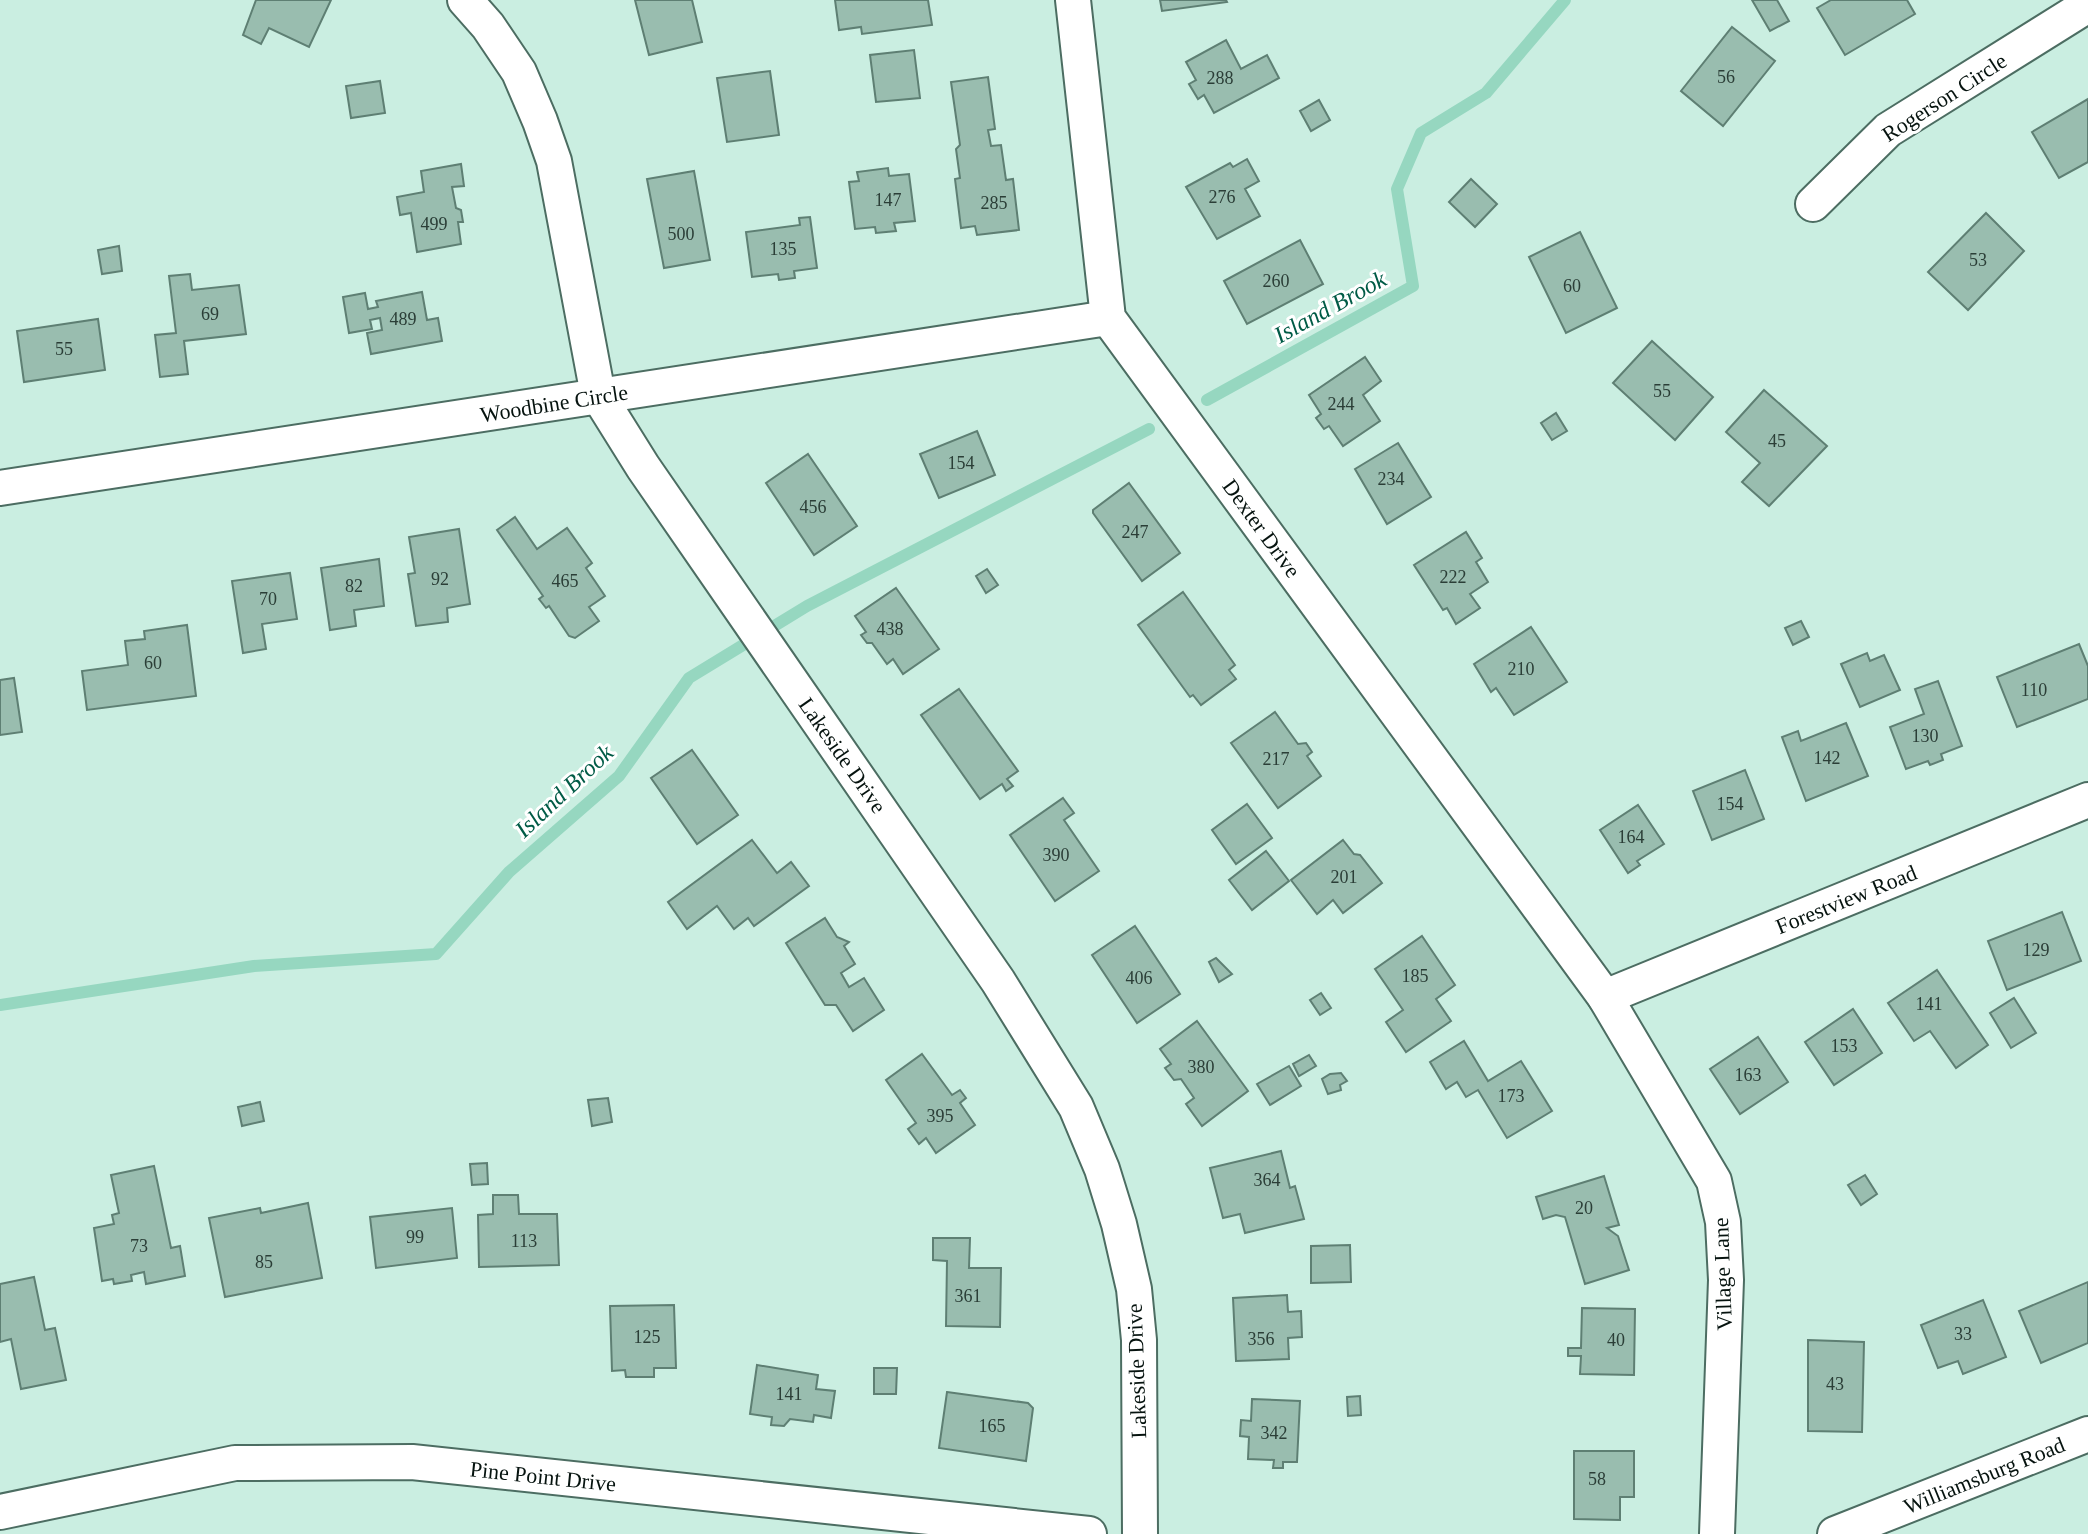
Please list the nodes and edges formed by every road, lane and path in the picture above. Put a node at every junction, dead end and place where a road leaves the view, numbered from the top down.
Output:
1 (465, 0) edge
2 (1073, 0) edge
3 (2088, 5) edge
4 (1813, 204) dead end
5 (1108, 318) junction
6 (598, 395) junction
7 (0, 488) edge
8 (2088, 800) edge
9 (1605, 997) junction
10 (2088, 1434) edge
11 (0, 1512) edge
12 (1089, 1534) edge
13 (1140, 1534) edge
14 (1717, 1534) edge
15 (1835, 1534) edge

1 - 6 street, Lakeside Drive
2 - 5 street, Dexter Drive
3 - 4 street, Rogerson Circle
5 - 6 street, Woodbine Circle
5 - 9 street, Dexter Drive
6 - 7 street, Woodbine Circle
6 - 13 street, Lakeside Drive
8 - 9 street, Forestview Road
9 - 14 street, Village Lane
10 - 15 street, Williamsburg Road
11 - 12 street, Pine Point Drive

